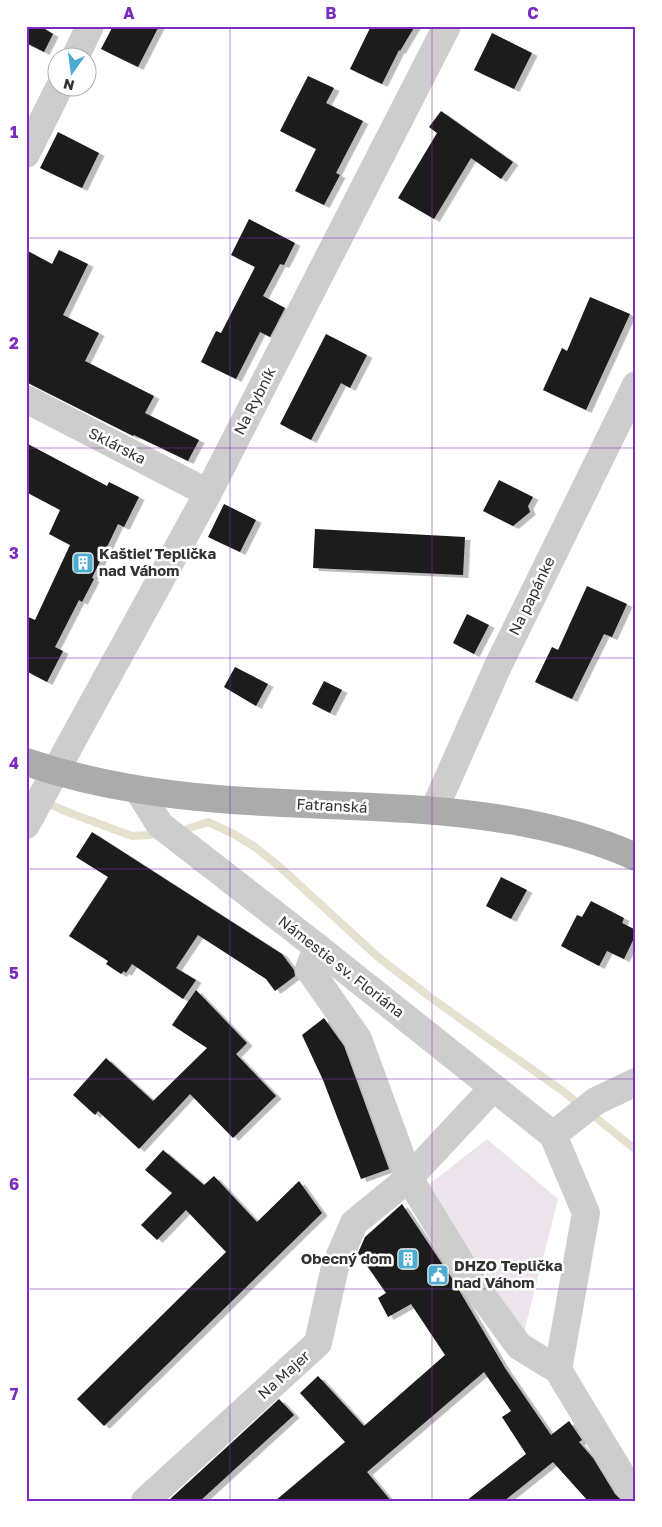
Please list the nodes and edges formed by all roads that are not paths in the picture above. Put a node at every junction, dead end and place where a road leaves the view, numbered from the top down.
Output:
1 (90, 26) edge
2 (447, 26) edge
3 (80, 48) edge
4 (55, 98) edge
5 (26, 154) edge
6 (636, 385) edge
7 (26, 399) edge
8 (208, 493) junction
9 (26, 762) edge
10 (53, 777) junction
11 (138, 790) junction
12 (434, 810) junction
13 (30, 819) edge
14 (636, 857) edge
15 (317, 947) junction
16 (636, 1082) edge
17 (493, 1088) junction
18 (553, 1135) junction
19 (409, 1178) junction
20 (558, 1370) junction
21 (636, 1492) edge
22 (145, 1501) edge

1 - 3 street
2 - 8 street, Na Rybník
4 - 5 street
6 - 12 street, Na papánke
7 - 8 street, Sklárska
8 - 10 street, Na Rybník
9 - 10 main road, Fatranská
10 - 11 main road, Fatranská
10 - 13 street, Na Rybník
11 - 12 main road, Fatranská
11 - 15 street, Námestie sv. Floriána
12 - 14 main road, Fatranská
15 - 17 street, Námestie sv. Floriána
15 - 19 street
16 - 18 street
17 - 18 street, Námestie sv. Floriána
17 - 19 street, Na Majer
18 - 20 street, Námestie sv. Floriána
19 - 20 street
19 - 22 street, Na Majer
20 - 21 street

